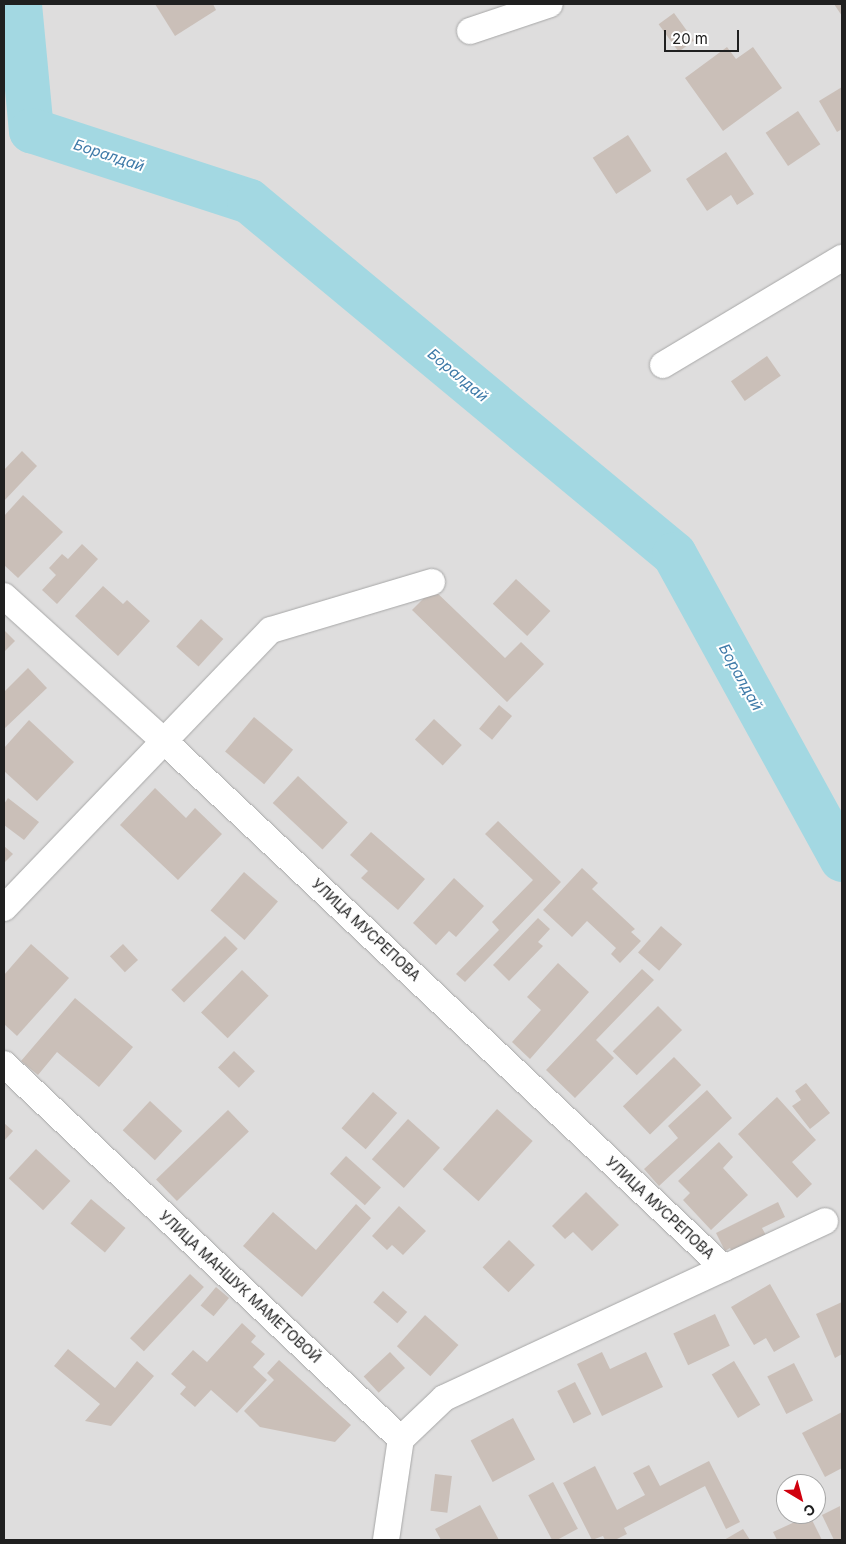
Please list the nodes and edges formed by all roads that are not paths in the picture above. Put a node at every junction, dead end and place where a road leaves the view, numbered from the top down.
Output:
1 (550, 4) edge
2 (470, 31) dead end
3 (842, 258) edge
4 (663, 365) dead end
5 (432, 582) dead end
6 (4, 596) edge
7 (164, 741) junction
8 (4, 908) edge
9 (4, 1064) edge
10 (825, 1221) dead end
11 (724, 1268) junction
12 (401, 1439) junction
13 (386, 1540) edge

1 - 2 street
3 - 4 street
5 - 7 street
6 - 7 street, УЛИЦА МУСРЕПОВА
7 - 8 street
7 - 11 street, УЛИЦА МУСРЕПОВА
9 - 12 street, УЛИЦА МАНШУК МАМЕТОВОЙ
10 - 11 street
11 - 12 street
12 - 13 street

